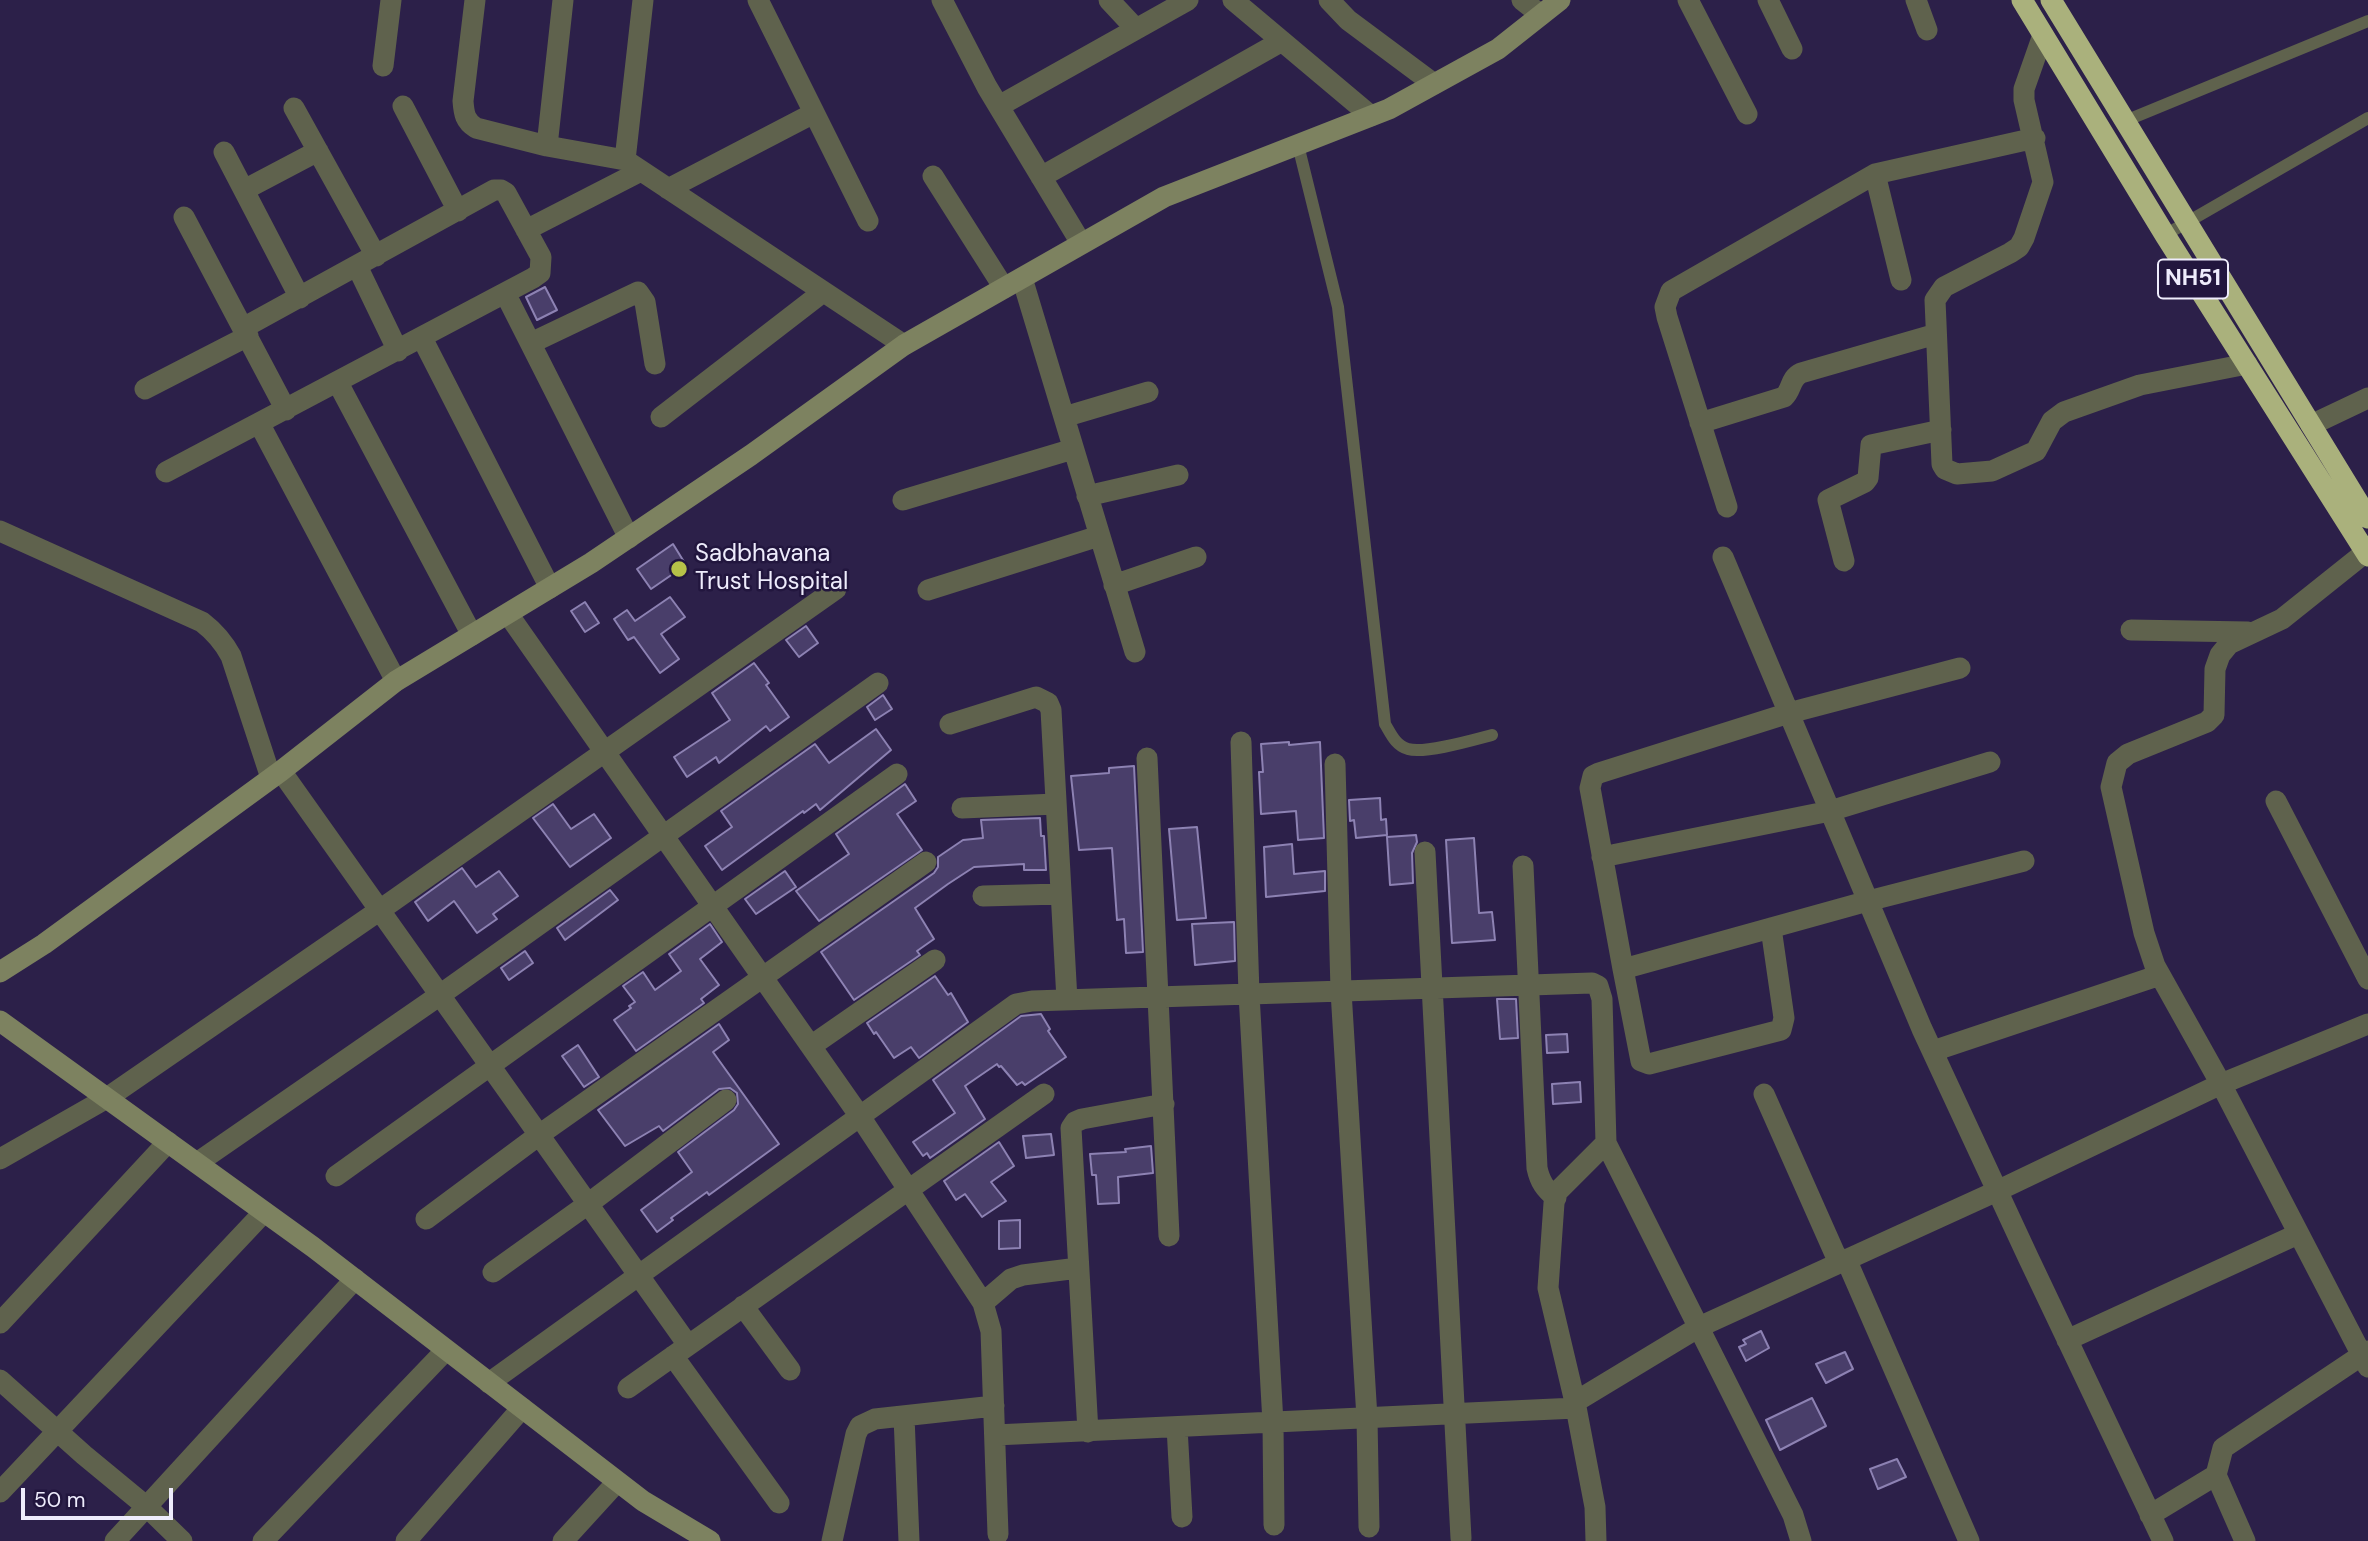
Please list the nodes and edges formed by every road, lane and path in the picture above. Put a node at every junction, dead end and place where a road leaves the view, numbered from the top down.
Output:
1 (391, 0) edge
2 (475, 0) edge
3 (563, 0) edge
4 (643, 0) edge
5 (758, 0) edge
6 (942, 0) edge
7 (1109, 0) edge
8 (1188, 0) edge
9 (1233, 0) edge
10 (1329, 0) edge
11 (1522, 0) edge
12 (1560, 0) edge
13 (1688, 0) edge
14 (1768, 0) edge
15 (1916, 0) edge
16 (2022, 0) edge
17 (2055, 1) edge
18 (1541, 15) junction
19 (2368, 20) edge
20 (1136, 29) junction
21 (1927, 30) dead end
22 (2043, 35) junction
23 (1282, 41) junction
24 (1792, 49) dead end
25 (383, 66) dead end
26 (1434, 84) junction
27 (403, 106) dead end
28 (999, 106) junction
29 (294, 108) dead end
30 (814, 113) junction
31 (1747, 114) dead end
32 (1371, 116) junction
33 (2368, 118) edge
34 (2125, 121) junction
35 (2035, 138) junction
36 (1298, 145) junction
37 (547, 146) junction
38 (318, 151) junction
39 (223, 152) dead end
40 (633, 166) junction
41 (1875, 174) junction
42 (933, 176) dead end
43 (1041, 177) junction
44 (668, 189) junction
45 (244, 190) junction
46 (458, 211) junction
47 (184, 217) dead end
48 (868, 221) dead end
49 (2187, 222) junction
50 (526, 230) junction
51 (2165, 235) junction
52 (1081, 243) junction
53 (376, 256) junction
54 (357, 266) junction
55 (1901, 280) dead end
56 (1013, 283) junction
57 (823, 292) junction
58 (505, 293) junction
59 (300, 298) junction
60 (245, 332) junction
61 (1936, 334) junction
62 (422, 338) junction
63 (531, 343) junction
64 (904, 345) junction
65 (398, 351) junction
66 (655, 364) dead end
67 (2246, 364) junction
68 (338, 383) junction
69 (145, 389) dead end
70 (1148, 392) dead end
71 (2368, 398) edge
72 (286, 410) junction
73 (661, 417) dead end
74 (1064, 417) junction
75 (1700, 423) junction
76 (259, 424) junction
77 (2311, 425) junction
78 (1941, 430) junction
79 (1073, 449) junction
80 (166, 471) dead end
81 (1178, 475) dead end
82 (1087, 496) junction
83 (903, 500) dead end
84 (1727, 507) dead end
85 (2368, 518) edge
86 (0, 531) edge
87 (1100, 536) junction
88 (629, 538) junction
89 (2367, 554) edge
90 (1196, 557) dead end
91 (1723, 557) dead end
92 (1843, 561) dead end
93 (1114, 585) junction
94 (550, 588) junction
95 (835, 589) dead end
96 (928, 590) dead end
97 (508, 614) junction
98 (2131, 630) dead end
99 (2253, 632) junction
100 (472, 635) junction
101 (1135, 652) dead end
102 (1960, 668) dead end
103 (396, 681) junction
104 (878, 683) dead end
105 (1789, 713) junction
106 (950, 724) dead end
107 (1492, 736) dead end
108 (1241, 742) dead end
109 (604, 752) junction
110 (1146, 758) dead end
111 (1990, 762) dead end
112 (1335, 764) dead end
113 (897, 774) dead end
114 (276, 775) junction
115 (2276, 801) dead end
116 (1056, 804) junction
117 (962, 808) dead end
118 (1830, 811) junction
119 (663, 836) junction
120 (1425, 852) dead end
121 (1602, 857) junction
122 (2024, 861) dead end
123 (926, 862) dead end
124 (1523, 866) dead end
125 (1061, 894) junction
126 (983, 896) dead end
127 (1868, 901) junction
128 (713, 907) junction
129 (380, 910) junction
130 (1771, 928) junction
131 (935, 960) dead end
132 (1622, 969) junction
133 (0, 972) edge
134 (2160, 975) junction
135 (763, 978) junction
136 (2368, 979) edge
137 (1528, 986) junction
138 (1433, 988) junction
139 (1341, 991) junction
140 (1249, 994) junction
141 (440, 995) junction
142 (1159, 997) junction
143 (1067, 1000) junction
144 (0, 1021) edge
145 (2368, 1024) edge
146 (811, 1046) junction
147 (1933, 1051) junction
148 (491, 1067) junction
149 (2221, 1084) junction
150 (1044, 1094) dead end
151 (1764, 1094) dead end
152 (107, 1098) junction
153 (726, 1100) dead end
154 (1164, 1104) junction
155 (859, 1115) junction
156 (539, 1135) junction
157 (168, 1142) junction
158 (1606, 1143) junction
159 (0, 1159) edge
160 (197, 1163) junction
161 (336, 1176) dead end
162 (908, 1190) junction
163 (1997, 1191) junction
164 (1556, 1198) junction
165 (588, 1204) junction
166 (264, 1212) junction
167 (426, 1219) dead end
168 (2298, 1234) junction
169 (1169, 1236) dead end
170 (1842, 1261) junction
171 (1078, 1268) junction
172 (493, 1272) dead end
173 (638, 1275) junction
174 (355, 1279) junction
175 (983, 1303) junction
176 (743, 1306) junction
177 (0, 1323) edge
178 (1699, 1327) junction
179 (2067, 1340) junction
180 (446, 1350) junction
181 (680, 1350) junction
182 (2366, 1358) edge
183 (790, 1370) dead end
184 (0, 1380) edge
185 (489, 1383) junction
186 (628, 1388) dead end
187 (1575, 1405) junction
188 (994, 1406) junction
189 (522, 1408) junction
190 (1456, 1414) junction
191 (904, 1416) junction
192 (1367, 1418) junction
193 (1273, 1423) junction
194 (1177, 1427) junction
195 (59, 1430) junction
196 (1088, 1432) junction
197 (995, 1435) junction
198 (2216, 1475) junction
199 (617, 1482) junction
200 (0, 1492) edge
201 (779, 1503) dead end
202 (147, 1507) junction
203 (2150, 1515) junction
204 (1182, 1517) dead end
205 (1275, 1525) dead end
206 (1369, 1527) dead end
207 (998, 1534) dead end
208 (1461, 1538) dead end
209 (2161, 1540) edge
210 (115, 1541) edge
211 (182, 1541) edge
212 (263, 1541) edge
213 (406, 1541) edge
214 (563, 1541) edge
215 (710, 1541) edge
216 (832, 1541) edge
217 (909, 1541) edge
218 (1596, 1541) edge
219 (1801, 1541) edge
220 (1969, 1541) edge
221 (2245, 1541) edge

1 - 25 street
2 - 37 street
3 - 37 street
4 - 40 street
5 - 30 street
6 - 28 street
7 - 20 street
8 - 20 street
9 - 23 street
10 - 26 street
11 - 18 street
12 - 18 street
13 - 31 street
14 - 24 street
15 - 21 street
16 - 22 highway, NH51
17 - 34 highway, NH51
18 - 26 street
19 - 34 lane
20 - 28 street
22 - 35 street
22 - 51 highway, NH51
23 - 32 street
23 - 43 street
26 - 32 street
27 - 46 street
28 - 43 street
29 - 38 street
30 - 44 street
30 - 48 street
32 - 36 street
33 - 49 lane
34 - 49 highway, NH51
35 - 41 street
35 - 61 street
36 - 52 street
36 - 107 lane
37 - 40 street
38 - 45 street
38 - 53 street
39 - 45 street
40 - 44 street
40 - 50 street
41 - 55 street
41 - 75 street
42 - 56 street
43 - 52 street
44 - 57 street
45 - 59 street
46 - 50 street
46 - 53 street
47 - 60 street
49 - 51 lane
49 - 77 highway, NH51
50 - 58 street
51 - 67 highway, NH51
52 - 56 street
53 - 54 street
54 - 59 street
54 - 65 street
56 - 64 street
56 - 74 street
57 - 64 street
57 - 73 street
58 - 62 street
58 - 63 street
59 - 60 street
60 - 69 street
60 - 72 street
61 - 75 street
61 - 78 street
62 - 65 street
62 - 94 street
63 - 66 street
63 - 88 street
64 - 88 street
65 - 68 street
67 - 78 street
67 - 89 highway, NH51
68 - 72 street
68 - 100 street
70 - 74 street
71 - 77 street
72 - 76 street
74 - 79 street
75 - 84 street
76 - 80 street
76 - 103 street
77 - 85 highway, NH51
78 - 92 street
79 - 82 street
79 - 83 street
81 - 82 street
82 - 87 street
86 - 114 street
87 - 93 street
87 - 96 street
88 - 94 street
89 - 99 street
90 - 93 street
91 - 105 street
93 - 101 street
94 - 97 street
95 - 109 street
97 - 100 street
97 - 109 street
98 - 99 street
99 - 134 street
100 - 103 street
102 - 105 street
103 - 114 street
104 - 119 street
105 - 118 street
105 - 121 street
106 - 116 street
108 - 140 street
109 - 119 street
109 - 129 street
110 - 142 street
111 - 118 street
112 - 139 street
113 - 128 street
114 - 129 street
114 - 133 street
115 - 136 street
116 - 117 street
116 - 125 street
118 - 121 street
118 - 127 street
119 - 128 street
119 - 141 street
120 - 138 street
121 - 132 street
122 - 127 street
123 - 135 street
124 - 137 street
125 - 126 street
125 - 143 street
127 - 130 street
127 - 147 street
128 - 135 street
128 - 148 street
129 - 141 street
129 - 152 street
130 - 132 street
130 - 132 street
131 - 146 street
134 - 147 street
134 - 149 street
135 - 146 street
135 - 156 street
137 - 138 street
137 - 158 street
137 - 164 street
138 - 139 street
138 - 190 street
139 - 140 street
139 - 192 street
140 - 142 street
140 - 193 street
141 - 148 street
141 - 160 street
142 - 143 street
142 - 154 street
143 - 155 street
144 - 152 street
145 - 149 street
146 - 155 street
147 - 163 street
148 - 156 street
148 - 161 street
149 - 163 street
149 - 168 street
150 - 162 street
151 - 170 street
152 - 157 street
152 - 159 street
153 - 165 street
154 - 169 street
154 - 171 street
155 - 162 street
155 - 173 street
156 - 165 street
156 - 167 street
157 - 160 street
157 - 177 street
158 - 164 street
158 - 178 street
160 - 166 street
162 - 175 street
162 - 176 street
163 - 170 street
163 - 179 street
164 - 187 street
165 - 172 street
165 - 173 street
166 - 174 street
166 - 195 street
168 - 179 street
168 - 182 street
170 - 178 street
170 - 220 street
171 - 175 street
171 - 196 street
173 - 181 street
173 - 185 street
174 - 180 street
174 - 202 street
175 - 188 street
176 - 181 street
176 - 183 street
178 - 187 street
178 - 219 street
179 - 203 street
180 - 185 street
180 - 212 street
181 - 186 street
181 - 201 street
182 - 198 street
184 - 195 street
185 - 189 street
187 - 190 street
187 - 218 street
188 - 191 street
188 - 197 street
189 - 199 street
189 - 213 street
190 - 192 street
190 - 208 street
191 - 216 street
191 - 217 street
192 - 193 street
192 - 206 street
193 - 194 street
193 - 205 street
194 - 196 street
194 - 204 street
195 - 200 street
195 - 202 street
196 - 197 street
197 - 207 street
198 - 203 street
198 - 221 street
199 - 214 street
199 - 215 street
202 - 210 street
202 - 211 street
203 - 209 street

